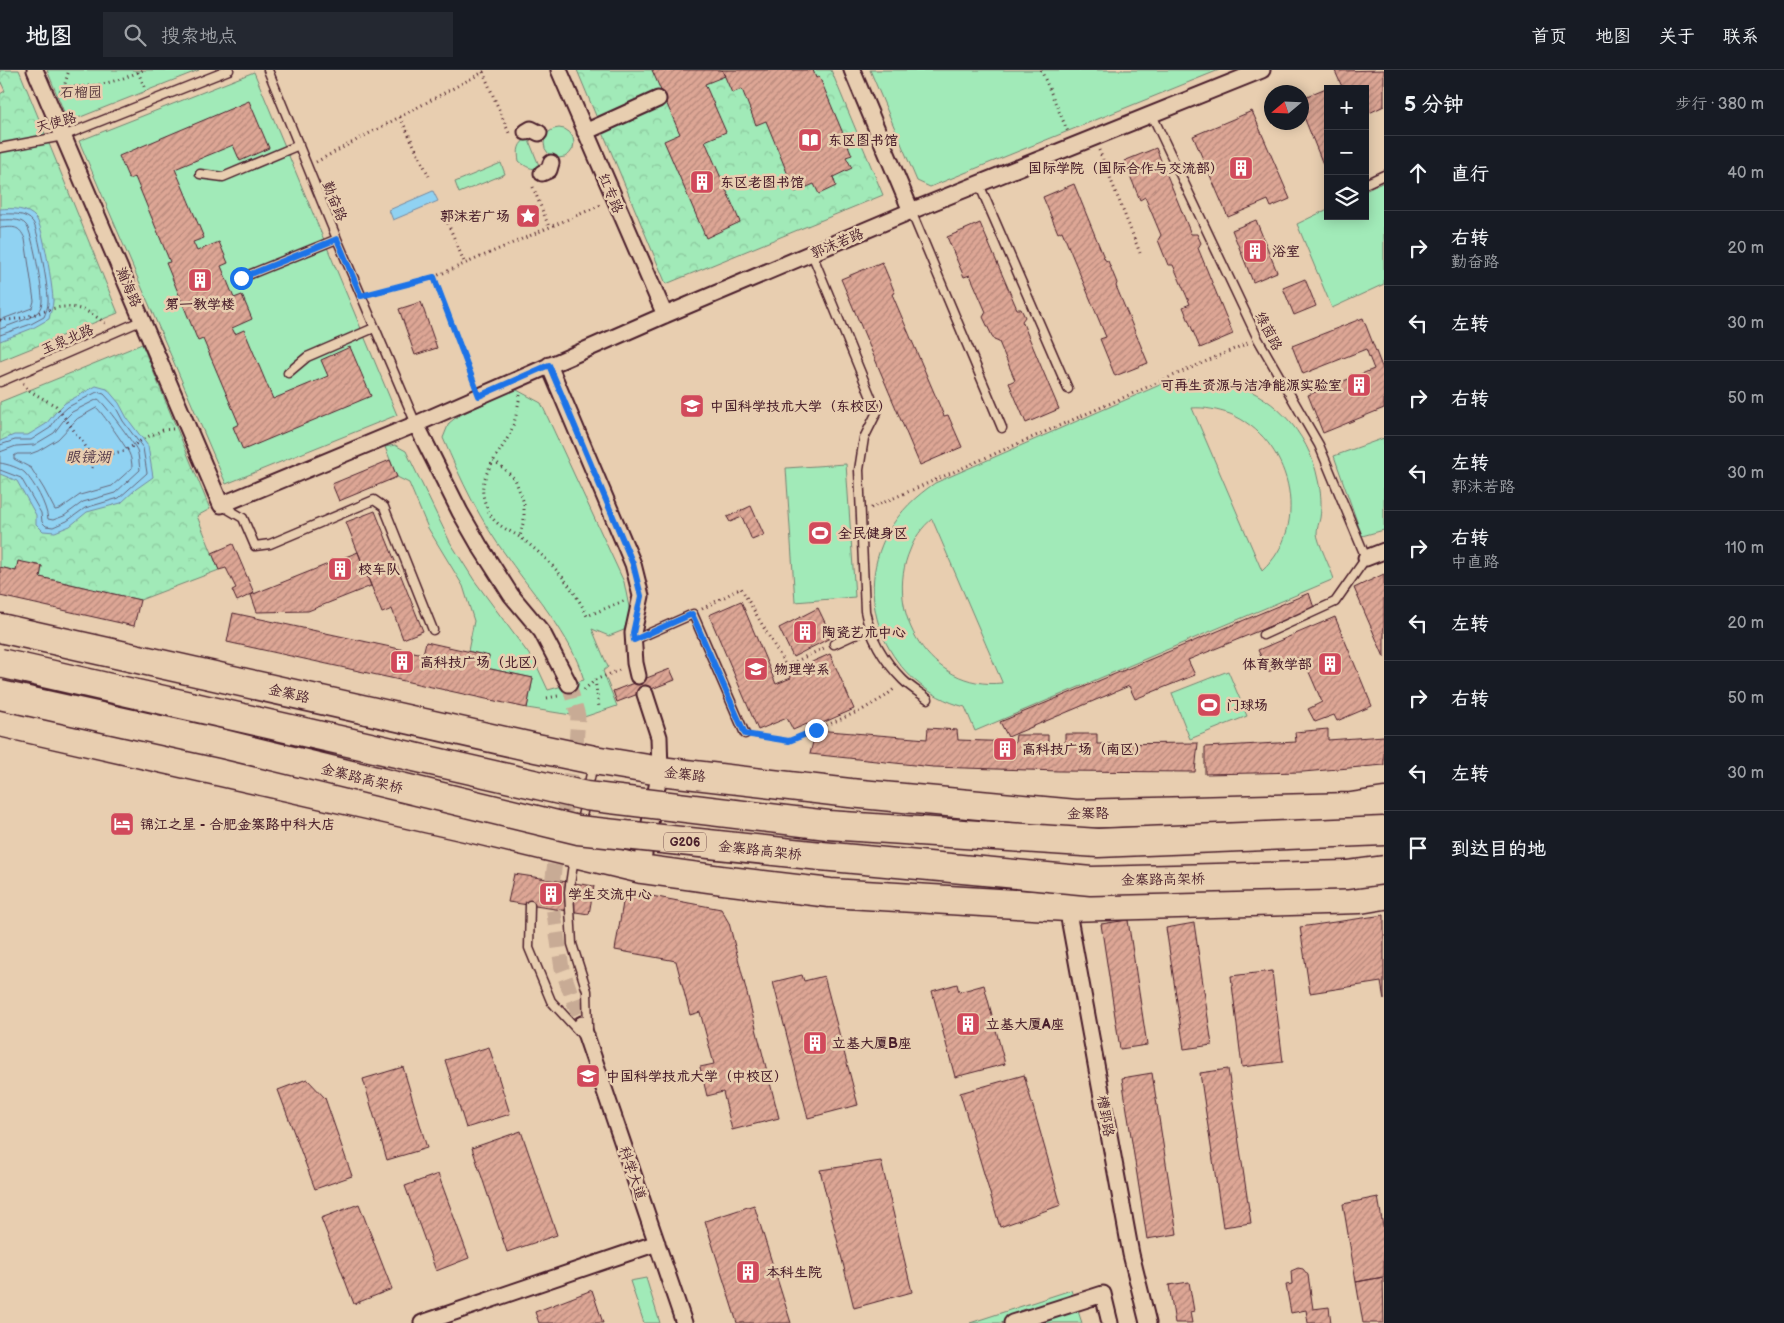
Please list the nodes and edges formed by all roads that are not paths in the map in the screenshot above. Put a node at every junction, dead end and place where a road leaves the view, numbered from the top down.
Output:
1 (35, 70) edge
2 (229, 70) edge
3 (268, 70) edge
4 (559, 70) edge
5 (852, 70) edge
6 (1262, 70) edge
7 (658, 100) dead end
8 (1152, 114) junction
9 (585, 132) junction
10 (63, 136) junction
11 (298, 146) junction
12 (0, 148) edge
13 (200, 174) dead end
14 (1384, 175) edge
15 (1369, 182) edge
16 (979, 184) junction
17 (911, 211) junction
18 (337, 239) junction
19 (812, 254) junction
20 (241, 278) dead end
21 (664, 315) junction
22 (143, 320) junction
23 (374, 328) junction
24 (549, 365) junction
25 (288, 373) dead end
26 (0, 382) edge
27 (1068, 389) dead end
28 (416, 424) junction
29 (1002, 428) dead end
30 (222, 505) junction
31 (1384, 551) edge
32 (1366, 558) junction
33 (0, 628) edge
34 (869, 628) junction
35 (433, 630) dead end
36 (1263, 635) dead end
37 (634, 640) junction
38 (834, 644) road end
39 (0, 663) edge
40 (637, 670) road end
41 (567, 689) tunnel mouth
42 (645, 694) dead end
43 (0, 695) edge
44 (928, 699) dead end
45 (0, 722) edge
46 (745, 734) road end
47 (594, 760) junction
48 (660, 771) junction
49 (1384, 802) edge
50 (1384, 832) edge
51 (577, 845) junction
52 (641, 869) junction
53 (1384, 870) edge
54 (1384, 896) edge
55 (530, 905) dead end
56 (1067, 907) junction
57 (582, 1024) tunnel mouth
58 (588, 1042) junction
59 (657, 1243) junction
60 (422, 1323) edge
61 (684, 1323) edge
62 (1012, 1323) edge
63 (1110, 1323) edge
64 (1148, 1323) edge

1 - 10 street, 瀚海路
2 - 10 lane, 天使路
3 - 11 lane, 勤奋路
4 - 9 street, 红专路
5 - 17 street
6 - 8 street, 郭沫若路
7 - 9 street
8 - 16 street, 郭沫若路
8 - 32 lane, 绿茵路
9 - 21 street, 红专路
10 - 12 lane, 天使路
10 - 22 street, 瀚海路
11 - 13 lane
11 - 18 lane, 勤奋路
14 - 15 lane
16 - 17 street, 郭沫若路
16 - 27 lane
17 - 19 street, 郭沫若路
17 - 29 lane
18 - 20 lane
18 - 23 lane, 勤奋路
19 - 21 street, 郭沫若路
19 - 34 lane
21 - 24 street, 郭沫若路
22 - 26 lane, 玉泉北路
22 - 30 street, 瀚海路
23 - 25 lane
23 - 28 lane, 勤奋路
24 - 28 street, 郭沫若路
24 - 37 street
28 - 30 street, 郭沫若路
28 - 41 street
30 - 35 lane
31 - 32 street
32 - 36 lane
33 - 47 highway, 金寨路
34 - 38 lane
34 - 44 lane
37 - 40 street
37 - 46 lane
39 - 50 highway, bridge
42 - 48 street
43 - 53 highway, 金寨路高架桥 / G206, bridge
45 - 51 highway
47 - 48 highway, 金寨路
47 - 51 lane
48 - 49 highway, 金寨路
48 - 52 street
51 - 52 highway
51 - 58 lane
52 - 56 highway
54 - 56 highway
55 - 58 lane
56 - 64 street, 槽郢路
57 - 58 street, 科学大道
58 - 59 street, 科学大道
59 - 60 street
59 - 61 street, 科学大道
62 - 63 street

